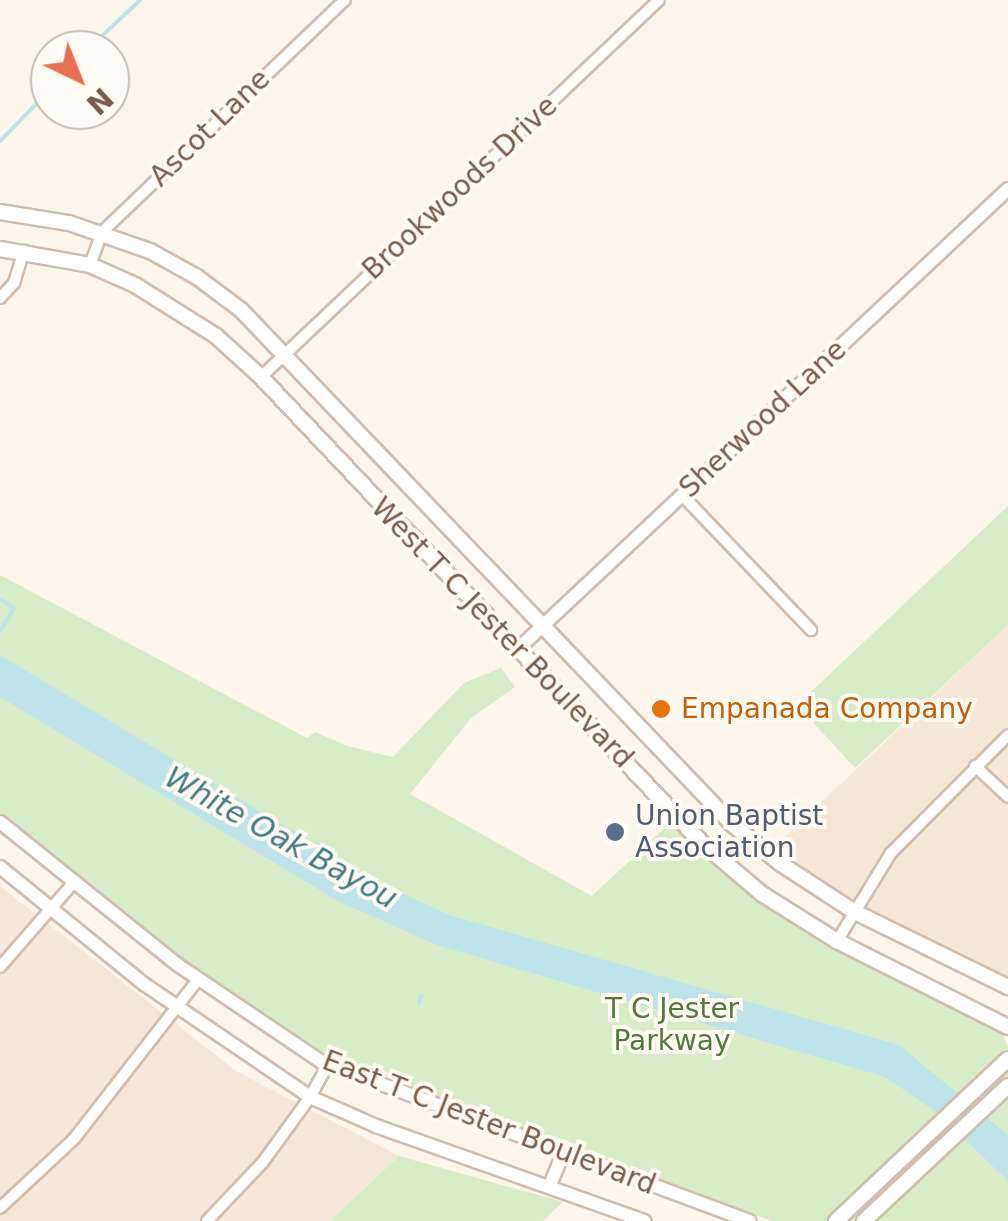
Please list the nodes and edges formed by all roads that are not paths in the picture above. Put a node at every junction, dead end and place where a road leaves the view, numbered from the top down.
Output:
1 (345, 0) edge
2 (659, 0) edge
3 (1008, 189) edge
4 (0, 212) edge
5 (102, 232) junction
6 (0, 249) edge
7 (24, 250) junction
8 (90, 265) junction
9 (0, 298) edge
10 (286, 353) junction
11 (261, 377) junction
12 (682, 495) junction
13 (545, 624) junction
14 (811, 630) dead end
15 (518, 649) junction
16 (1008, 735) edge
17 (975, 766) junction
18 (1008, 797) edge
19 (0, 822) edge
20 (0, 867) edge
21 (75, 881) junction
22 (52, 908) junction
23 (854, 911) junction
24 (836, 941) junction
25 (0, 967) edge
26 (198, 980) junction
27 (1008, 987) edge
28 (177, 1009) junction
29 (1008, 1027) edge
30 (1004, 1063) edge
31 (328, 1064) junction
32 (1008, 1086) edge
33 (310, 1097) junction
34 (563, 1154) junction
35 (549, 1187) junction
36 (0, 1208) edge
37 (207, 1221) edge
38 (644, 1221) edge
39 (749, 1221) edge
40 (836, 1221) edge
41 (864, 1221) edge

1 - 5 street, Ascot Lane
2 - 10 street, Brookwoods Drive
3 - 12 street, Sherwood Lane
4 - 5 main road, West T C Jester Boulevard
5 - 8 street, Ascot Lane
5 - 10 main road, West T C Jester Boulevard
6 - 7 main road, West T C Jester Boulevard
7 - 8 main road, West T C Jester Boulevard
7 - 9 street
8 - 11 main road, West T C Jester Boulevard
10 - 11 street, Brookwoods Drive
10 - 13 main road, West T C Jester Boulevard
11 - 15 main road, West T C Jester Boulevard
12 - 13 street, Sherwood Lane
12 - 14 street
13 - 15 street, Sherwood Lane
13 - 23 main road, West T C Jester Boulevard
15 - 24 main road, West T C Jester Boulevard
16 - 17 street
17 - 18 street
17 - 23 street
19 - 21 street, East T C Jester Boulevard
20 - 22 street, East T C Jester Boulevard
21 - 22 street
21 - 26 street, East T C Jester Boulevard
22 - 25 street
22 - 28 street, East T C Jester Boulevard
23 - 24 street
23 - 27 main road, West T C Jester Boulevard
24 - 29 main road, West T C Jester Boulevard
26 - 28 street
26 - 31 street, East T C Jester Boulevard
28 - 33 street, East T C Jester Boulevard
28 - 36 street
30 - 40 main road
31 - 33 street
31 - 34 street, East T C Jester Boulevard
32 - 41 main road
33 - 35 street, East T C Jester Boulevard
33 - 37 street
34 - 35 street
34 - 39 street, East T C Jester Boulevard
35 - 38 street, East T C Jester Boulevard

